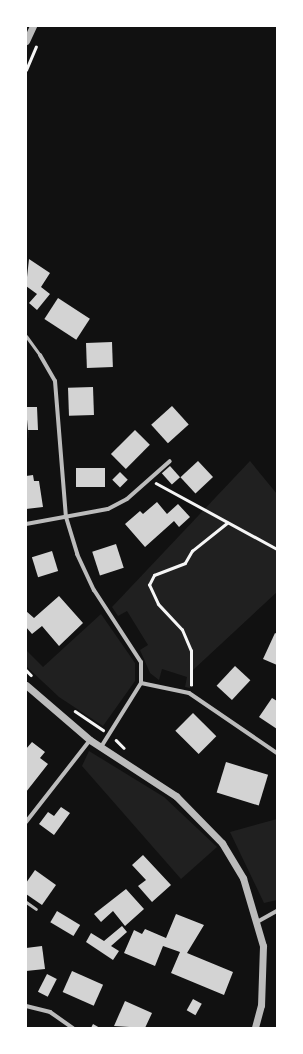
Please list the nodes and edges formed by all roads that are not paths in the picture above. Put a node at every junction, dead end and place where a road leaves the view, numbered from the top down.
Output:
1 (33, 26) edge
2 (26, 41) edge
3 (26, 336) edge
4 (40, 355) joint
5 (170, 461) dead end
6 (66, 517) junction
7 (26, 524) edge
8 (141, 683) junction
9 (26, 685) edge
10 (90, 740) junction
11 (101, 748) junction
12 (277, 753) edge
13 (26, 822) edge
14 (26, 902) edge
15 (36, 909) dead end
16 (277, 911) edge
17 (257, 922) junction
18 (26, 1006) edge
19 (73, 1028) edge
20 (255, 1028) edge

1 - 2 street
3 - 4 lane
4 - 6 street
5 - 6 street
6 - 7 street
6 - 8 street
8 - 11 street
8 - 12 street
9 - 10 street
10 - 11 street
10 - 13 street
11 - 17 street
14 - 15 lane
16 - 17 street
17 - 20 street
18 - 19 street

